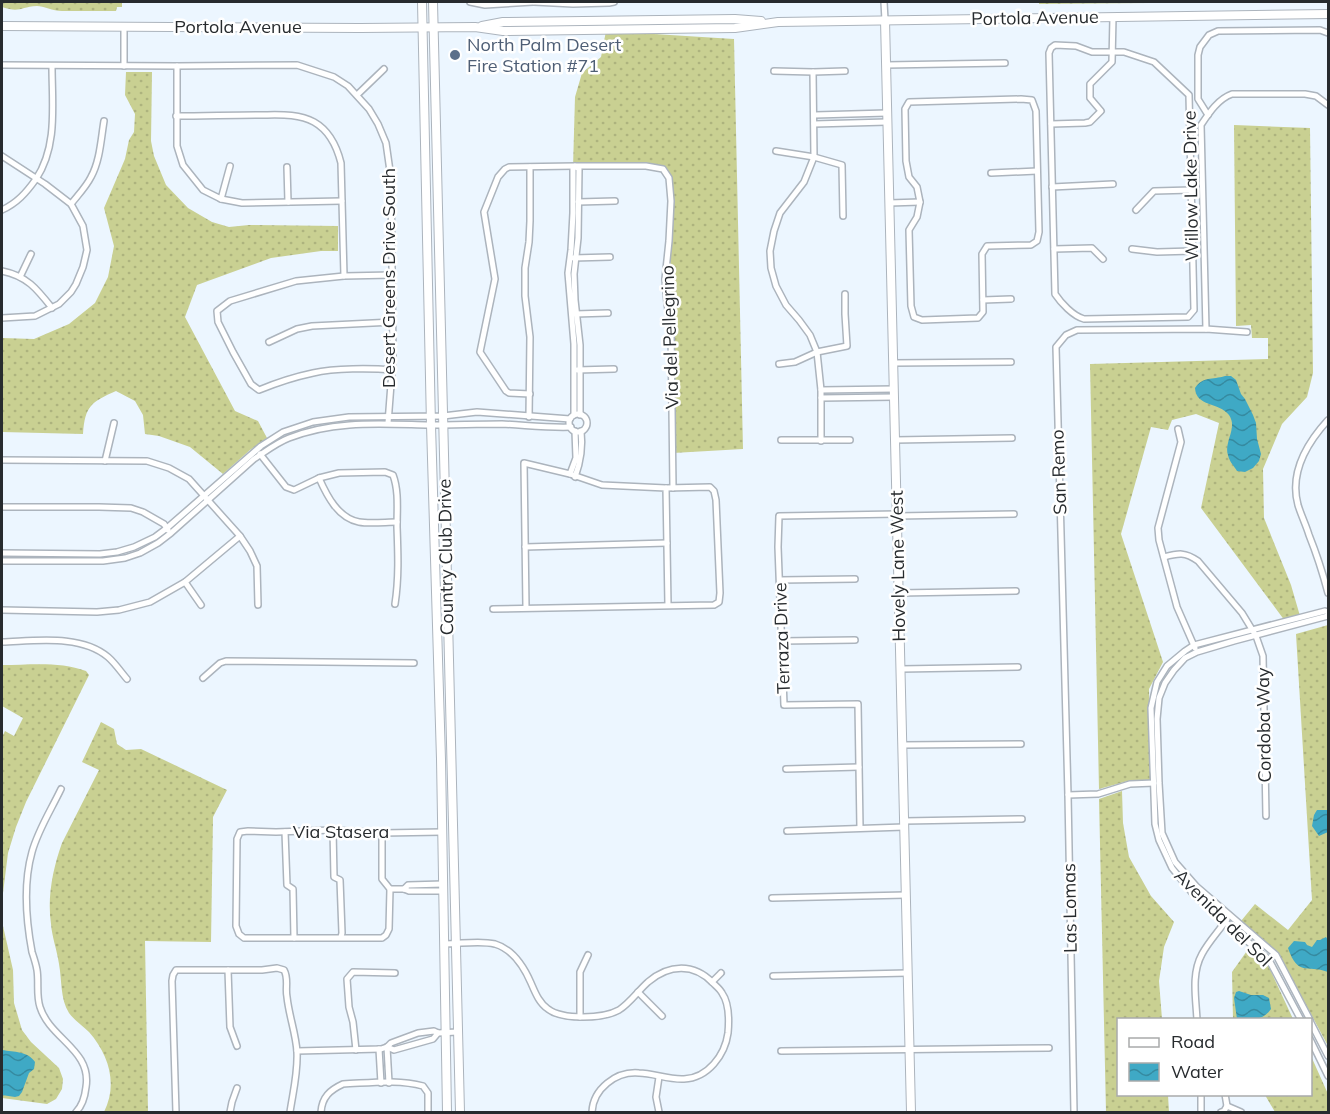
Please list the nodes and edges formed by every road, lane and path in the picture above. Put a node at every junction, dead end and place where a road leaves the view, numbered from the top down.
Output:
1 (422, 2) edge
2 (433, 2) edge
3 (470, 2) edge
4 (534, 2) edge
5 (544, 2) edge
6 (614, 2) edge
7 (884, 2) edge
8 (1329, 14) edge
9 (1113, 17) junction
10 (647, 20) junction
11 (885, 20) junction
12 (778, 22) junction
13 (2, 26) edge
14 (124, 26) junction
15 (475, 27) junction
16 (423, 28) junction
17 (433, 28) junction
18 (606, 29) junction
19 (1329, 33) edge
20 (1114, 52) junction
21 (1005, 63) dead end
22 (2, 65) edge
23 (52, 66) junction
24 (124, 66) junction
25 (177, 66) junction
26 (886, 66) junction
27 (384, 69) dead end
28 (774, 71) dead end
29 (844, 71) dead end
30 (813, 72) junction
31 (424, 82) junction
32 (357, 95) junction
33 (1329, 105) edge
34 (435, 109) junction
35 (839, 114) junction
36 (814, 115) junction
37 (1208, 115) junction
38 (176, 116) junction
39 (887, 117) junction
40 (104, 121) dead end
41 (839, 123) junction
42 (814, 124) junction
43 (1051, 124) junction
44 (776, 151) dead end
45 (2, 156) edge
46 (814, 158) junction
47 (231, 166) dead end
48 (576, 166) junction
49 (287, 167) dead end
50 (530, 167) junction
51 (1037, 171) junction
52 (991, 173) dead end
53 (36, 179) junction
54 (1113, 184) dead end
55 (1052, 187) junction
56 (1192, 190) junction
57 (221, 200) junction
58 (342, 201) junction
59 (615, 201) dead end
60 (288, 202) junction
61 (576, 202) junction
62 (920, 202) junction
63 (889, 203) junction
64 (70, 204) junction
65 (2, 210) edge
66 (1136, 210) dead end
67 (843, 216) dead end
68 (1054, 249) junction
69 (1132, 249) dead end
70 (1193, 251) junction
71 (32, 254) dead end
72 (610, 257) dead end
73 (573, 258) junction
74 (1103, 260) dead end
75 (2, 271) edge
76 (392, 275) junction
77 (344, 276) junction
78 (20, 277) junction
79 (845, 294) dead end
80 (1011, 299) dead end
81 (983, 300) junction
82 (52, 308) junction
83 (574, 314) junction
84 (608, 314) dead end
85 (2, 318) edge
86 (393, 322) junction
87 (1206, 329) junction
88 (1247, 332) dead end
89 (269, 342) dead end
90 (817, 352) junction
91 (1011, 362) dead end
92 (893, 363) junction
93 (779, 364) dead end
94 (614, 369) dead end
95 (393, 370) junction
96 (577, 370) junction
97 (821, 390) junction
98 (846, 390) junction
99 (894, 393) junction
100 (530, 394) junction
101 (821, 398) junction
102 (846, 398) junction
103 (388, 416) junction
104 (431, 416) junction
105 (443, 416) junction
106 (530, 416) junction
107 (575, 416) junction
108 (1329, 420) edge
109 (114, 423) dead end
110 (388, 423) junction
111 (431, 425) junction
112 (443, 425) junction
113 (528, 425) junction
114 (1179, 429) dead end
115 (575, 430) junction
116 (1012, 438) dead end
117 (781, 440) dead end
118 (850, 440) dead end
119 (895, 440) junction
120 (821, 441) junction
121 (258, 452) junction
122 (2, 460) edge
123 (105, 462) junction
124 (573, 476) junction
125 (319, 478) junction
126 (666, 488) junction
127 (673, 488) junction
128 (205, 498) junction
129 (2, 507) edge
130 (1014, 514) dead end
131 (897, 515) junction
132 (397, 522) junction
133 (169, 531) junction
134 (240, 536) junction
135 (667, 543) junction
136 (525, 547) junction
137 (2, 553) edge
138 (1164, 557) junction
139 (2, 561) edge
140 (855, 579) dead end
141 (780, 580) junction
142 (185, 582) junction
143 (1016, 591) dead end
144 (899, 593) junction
145 (1329, 593) edge
146 (395, 604) dead end
147 (201, 605) dead end
148 (258, 605) dead end
149 (668, 605) junction
150 (526, 608) junction
151 (493, 609) dead end
152 (2, 610) edge
153 (1329, 614) edge
154 (1252, 629) junction
155 (1256, 636) junction
156 (855, 640) dead end
157 (782, 641) junction
158 (2, 642) edge
159 (1194, 645) junction
160 (1197, 652) junction
161 (414, 663) dead end
162 (1018, 667) dead end
163 (901, 669) junction
164 (203, 678) dead end
165 (127, 679) dead end
166 (1021, 744) dead end
167 (902, 746) junction
168 (859, 767) junction
169 (786, 769) dead end
170 (1156, 783) junction
171 (61, 789) dead end
172 (1068, 795) junction
173 (1266, 816) dead end
174 (1022, 819) dead end
175 (904, 824) junction
176 (860, 828) junction
177 (333, 830) junction
178 (787, 831) dead end
179 (285, 832) junction
180 (442, 832) junction
181 (382, 833) junction
182 (390, 888) junction
183 (443, 888) junction
184 (906, 895) junction
185 (772, 898) dead end
186 (1229, 915) junction
187 (1225, 921) junction
188 (341, 937) junction
189 (294, 938) junction
190 (444, 944) junction
191 (455, 944) junction
192 (588, 956) dead end
193 (228, 970) junction
194 (721, 973) dead end
195 (908, 973) junction
196 (395, 974) dead end
197 (773, 976) dead end
198 (712, 982) junction
199 (638, 992) junction
200 (662, 1016) dead end
201 (580, 1017) junction
202 (1197, 1018) edge
203 (1299, 1018) edge
204 (1309, 1018) edge
205 (1312, 1024) edge
206 (457, 1032) junction
207 (441, 1033) junction
208 (1312, 1041) edge
209 (237, 1047) dead end
210 (387, 1047) junction
211 (1049, 1048) dead end
212 (379, 1049) junction
213 (356, 1050) junction
214 (297, 1051) junction
215 (781, 1051) dead end
216 (910, 1051) junction
217 (1329, 1056) edge
218 (388, 1068) junction
219 (380, 1069) junction
220 (1329, 1076) edge
221 (659, 1077) junction
222 (381, 1083) junction
223 (389, 1083) junction
224 (237, 1088) dead end
225 (1201, 1096) edge
226 (1225, 1096) edge
227 (1227, 1106) junction
228 (76, 1113) edge
229 (176, 1113) edge
230 (230, 1113) edge
231 (290, 1113) edge
232 (321, 1113) edge
233 (428, 1113) edge
234 (447, 1113) edge
235 (460, 1113) edge
236 (592, 1113) edge
237 (659, 1113) edge
238 (911, 1113) edge
239 (1074, 1113) edge
240 (1201, 1113) edge
241 (1221, 1113) edge
242 (1241, 1113) edge

1 - 16 main road, Country Club Drive
2 - 17 main road, Country Club Drive
3 - 4 street
4 - 5 street
5 - 6 street
7 - 11 street
8 - 9 main road, Portola Avenue
9 - 11 main road, Portola Avenue
9 - 20 street
10 - 12 main road, Portola Avenue
10 - 15 main road, Portola Avenue
10 - 18 main road
11 - 12 main road, Portola Avenue
11 - 26 main road, Hovely Lane West
12 - 18 main road, Portola Avenue
13 - 14 main road, Portola Avenue
14 - 16 main road, Portola Avenue
14 - 24 street
15 - 17 main road, Portola Avenue
15 - 18 main road, Portola Avenue
16 - 17 main road, Portola Avenue
16 - 31 main road, Country Club Drive
17 - 34 main road, Country Club Drive
19 - 37 street
20 - 43 street
20 - 43 street, Willow Lake Drive
20 - 56 street, Willow Lake Drive
21 - 26 street
22 - 23 street, Desert Greens Drive South
23 - 24 street, Desert Greens Drive South
23 - 53 street
24 - 25 street, Desert Greens Drive South
25 - 32 street, Desert Greens Drive South
25 - 38 street
26 - 39 main road, Hovely Lane West
27 - 32 street
28 - 30 street
29 - 30 street
30 - 36 street
31 - 34 main road
31 - 104 main road, Country Club Drive
32 - 76 street, Desert Greens Drive South
33 - 37 street
34 - 105 main road, Country Club Drive
35 - 36 street
35 - 39 street
35 - 41 street
36 - 42 street
37 - 87 street
38 - 57 street
38 - 58 street
39 - 41 street
39 - 63 main road, Hovely Lane West
40 - 64 street
41 - 42 street
42 - 46 street
43 - 55 street, Willow Lake Drive
44 - 46 street
45 - 53 street
46 - 67 street
46 - 90 street
47 - 57 street
48 - 50 street, Via del Pellegrino
48 - 61 street
48 - 127 street, Via del Pellegrino
49 - 60 street
50 - 100 street
50 - 100 street, Via del Pellegrino
51 - 52 street
51 - 62 street
51 - 81 street
53 - 64 street
53 - 65 street
54 - 55 street
55 - 68 street, Willow Lake Drive
56 - 66 street
56 - 70 street, Willow Lake Drive
57 - 60 street
58 - 60 street
58 - 77 street
59 - 61 street
61 - 73 street
62 - 63 street
62 - 81 street
63 - 92 main road, Hovely Lane West
64 - 82 street
68 - 70 street, Willow Lake Drive
68 - 74 street
69 - 70 street
71 - 78 street
72 - 73 street
73 - 83 street
75 - 78 street
76 - 77 street
76 - 86 street, Desert Greens Drive South
77 - 95 street
78 - 82 street
79 - 90 street
80 - 81 street
82 - 85 street
83 - 84 street
83 - 96 street
86 - 89 street
86 - 95 street, Desert Greens Drive South
87 - 88 street, San Remo
87 - 172 street, San Remo
90 - 93 street
90 - 97 street
91 - 92 street
92 - 99 main road, Hovely Lane West
94 - 96 street
95 - 103 street, Desert Greens Drive South
96 - 107 street
97 - 98 street
97 - 101 street
98 - 99 street
98 - 102 street
99 - 102 street
99 - 119 main road, Hovely Lane West
100 - 106 street
101 - 102 street
101 - 120 street
103 - 104 street
103 - 110 street, Desert Greens Drive South
103 - 121 street
104 - 105 street
104 - 111 main road, Country Club Drive
105 - 106 street
105 - 112 main road, Country Club Drive
106 - 107 street
106 - 113 street
107 - 115 street
107 - 115 street
108 - 145 street
109 - 123 street
110 - 111 street
110 - 121 street
111 - 112 street
111 - 180 main road, Country Club Drive
112 - 113 street
112 - 191 main road, Country Club Drive
113 - 115 street
114 - 138 street
115 - 124 street
116 - 119 street
117 - 120 street
118 - 120 street
119 - 131 main road, Hovely Lane West
121 - 125 street
121 - 128 street
122 - 123 street
123 - 128 street
124 - 126 street
124 - 136 street
125 - 132 street
125 - 132 street
126 - 127 street
126 - 135 street
127 - 149 street
128 - 133 street
128 - 134 street
129 - 133 street
130 - 131 street
131 - 141 street, Terraza Drive
131 - 144 main road, Hovely Lane West
132 - 146 street
133 - 137 street
133 - 139 street
134 - 142 street
134 - 148 street
135 - 136 street
135 - 149 street
136 - 150 street
138 - 154 street, Cordoba Way
138 - 159 street
140 - 141 street
141 - 157 street, Terraza Drive
142 - 147 street
142 - 152 street
143 - 144 street
144 - 163 main road, Hovely Lane West
149 - 150 street
150 - 151 street
153 - 154 street, Avenida del Sol
153 - 155 street, Avenida del Sol
154 - 155 street, Cordoba Way
154 - 159 street, Avenida del Sol
155 - 160 street, Avenida del Sol
155 - 173 street, Cordoba Way
156 - 157 street
157 - 168 street, Terraza Drive
158 - 165 street
159 - 160 street
159 - 170 street, Avenida del Sol
160 - 170 street, Avenida del Sol
161 - 164 street
162 - 163 street
163 - 167 main road, Hovely Lane West
166 - 167 street
167 - 175 main road, Hovely Lane West
168 - 169 street
168 - 176 street, Terraza Drive
170 - 172 street
170 - 186 street, Avenida del Sol
170 - 187 street, Avenida del Sol
171 - 228 street
172 - 239 street, Las Lomas
174 - 175 street
175 - 176 street
175 - 184 main road, Hovely Lane West
176 - 178 street
177 - 179 street, Via Stasera
177 - 181 street, Via Stasera
177 - 188 street
179 - 189 street
179 - 189 street, Via Stasera
180 - 181 street, Via Stasera
180 - 183 main road, Country Club Drive
181 - 182 street
182 - 183 street
182 - 188 street
183 - 190 main road, Country Club Drive
184 - 185 street
184 - 195 main road, Hovely Lane West
186 - 187 street
186 - 204 street, Avenida del Sol
187 - 202 street
187 - 203 street, Avenida del Sol
188 - 189 street
190 - 191 street
190 - 207 main road, Country Club Drive
191 - 201 street
191 - 206 main road, Country Club Drive
192 - 201 street
193 - 209 street
193 - 214 street
193 - 229 street
194 - 198 street
195 - 197 street
195 - 216 main road, Hovely Lane West
196 - 213 street
198 - 199 street
198 - 221 street
199 - 200 street
199 - 201 street
205 - 217 street, Avenida del Sol
206 - 207 street
206 - 235 main road, Country Club Drive
207 - 210 street
207 - 234 main road, Country Club Drive
208 - 220 street
210 - 212 street
210 - 218 street
211 - 216 street
212 - 213 street
212 - 219 street
213 - 214 street
214 - 231 street
215 - 216 street
216 - 238 main road, Hovely Lane West
218 - 219 street
218 - 223 street
219 - 222 street
221 - 236 street
221 - 237 street
222 - 223 street
222 - 232 street
223 - 233 street
224 - 230 street
225 - 240 street
226 - 227 street
227 - 241 street
227 - 242 street

